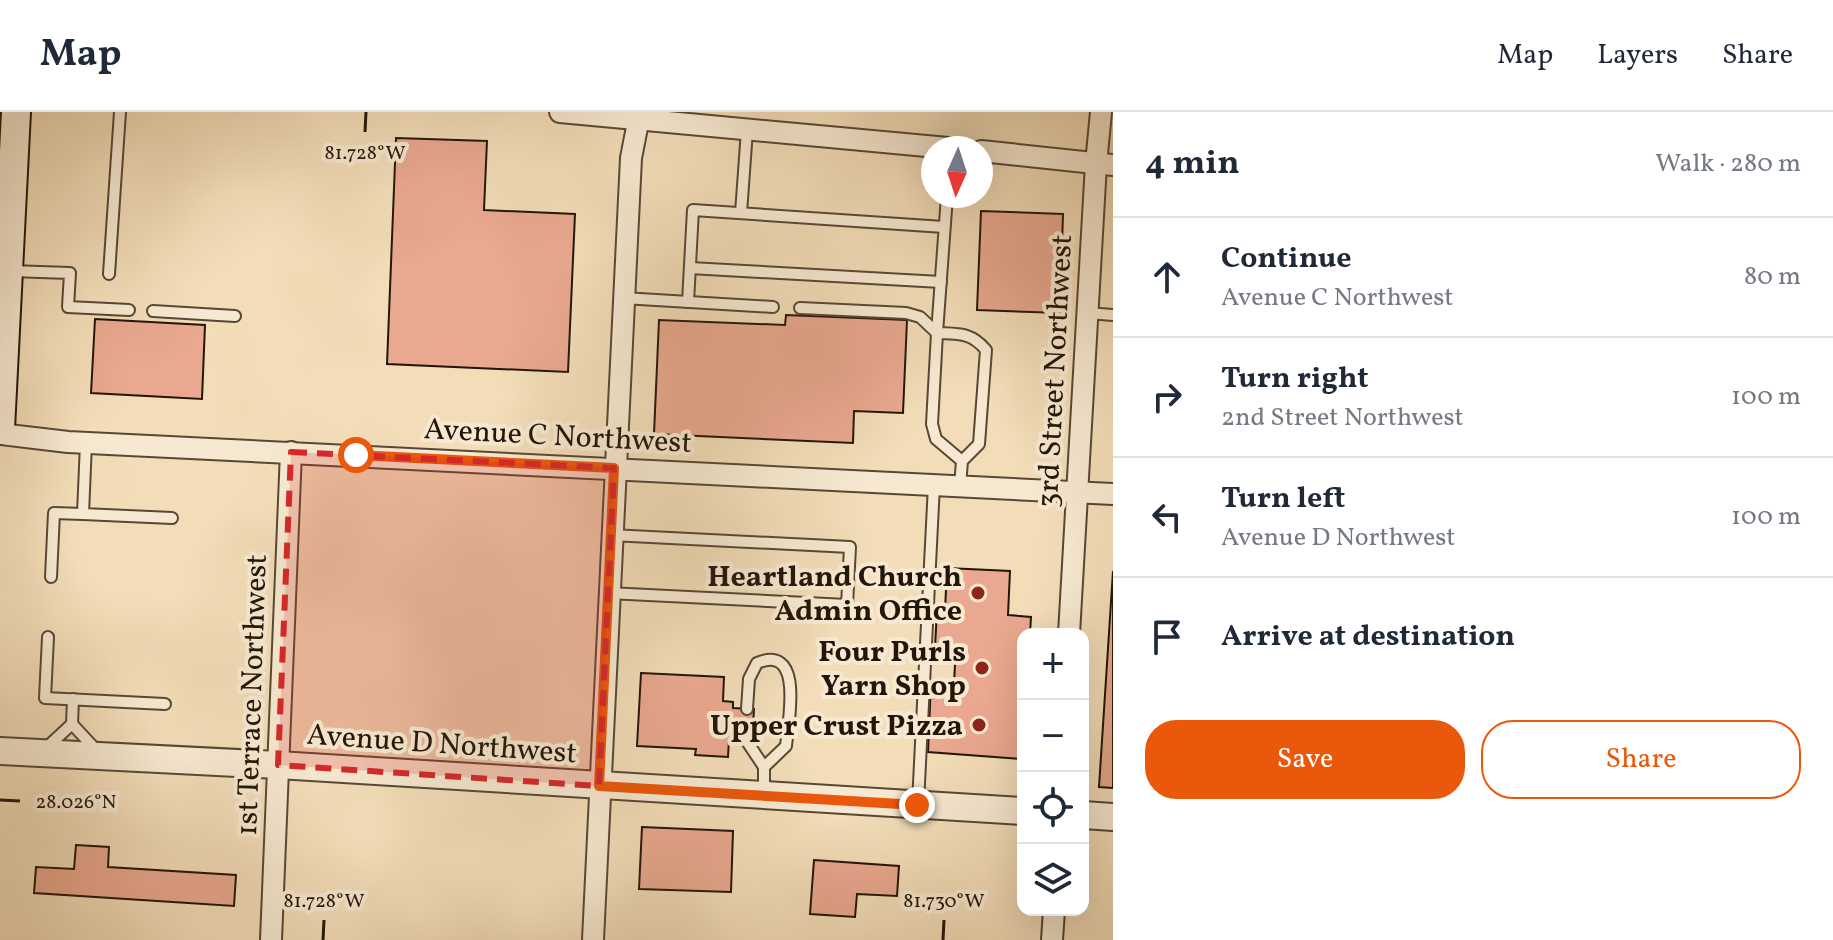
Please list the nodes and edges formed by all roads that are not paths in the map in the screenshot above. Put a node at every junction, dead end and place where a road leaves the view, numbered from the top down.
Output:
1 (120, 112) edge
2 (560, 112) edge
3 (1101, 112) edge
4 (11, 115) edge
5 (640, 116) edge
6 (747, 130) junction
7 (921, 146) edge
8 (993, 152) edge
9 (1104, 165) edge
10 (946, 208) edge
11 (741, 213) junction
12 (944, 227) junction
13 (690, 268) junction
14 (8, 270) junction
15 (109, 274) dead end
16 (941, 282) junction
17 (623, 298) junction
18 (688, 302) junction
19 (773, 307) dead end
20 (800, 308) dead end
21 (129, 310) dead end
22 (153, 311) dead end
23 (1088, 313) junction
24 (1113, 315) edge
25 (235, 316) dead end
26 (937, 333) junction
27 (0, 432) edge
28 (86, 443) junction
29 (291, 452) junction
30 (962, 461) junction
31 (614, 468) junction
32 (934, 485) junction
33 (960, 486) junction
34 (1078, 492) junction
35 (1113, 494) edge
36 (83, 514) junction
37 (172, 518) dead end
38 (611, 535) junction
39 (51, 577) dead end
40 (608, 593) junction
41 (1069, 628) edge
42 (48, 637) dead end
43 (73, 699) junction
44 (165, 704) dead end
45 (747, 709) dead end
46 (72, 724) junction
47 (746, 740) dead end
48 (0, 751) edge
49 (41, 753) junction
50 (101, 756) junction
51 (278, 765) junction
52 (764, 767) junction
53 (599, 786) junction
54 (764, 796) junction
55 (917, 805) junction
56 (1017, 811) edge
57 (1089, 815) edge
58 (1113, 817) edge
59 (1054, 916) edge
60 (271, 940) edge
61 (593, 940) edge
62 (1052, 940) edge

1 - 15 lane
2 - 5 street
3 - 9 street, 3rd Street Northwest
4 - 14 main road
5 - 6 street
5 - 17 street
6 - 7 street
6 - 11 lane
8 - 9 street
9 - 23 street, 3rd Street Northwest
10 - 12 lane
11 - 12 lane
11 - 13 lane
12 - 16 lane
13 - 16 lane
13 - 18 lane
14 - 21 lane
14 - 27 main road
16 - 26 lane
17 - 18 lane
17 - 31 street
18 - 19 lane
20 - 26 lane
22 - 25 lane
23 - 24 lane
23 - 34 street, 3rd Street Northwest
26 - 30 lane
26 - 30 lane
27 - 28 street, Avenue C Northwest
28 - 29 street, Avenue C Northwest
28 - 36 lane
29 - 31 street, Avenue C Northwest
29 - 51 street, 1st Terrace Northwest
30 - 33 lane
31 - 32 street, Avenue C Northwest
31 - 38 street
32 - 33 street, Avenue C Northwest
32 - 55 lane
33 - 34 street, Avenue C Northwest
34 - 35 street, Avenue C Northwest
34 - 41 street, 3rd Street Northwest
36 - 37 lane
36 - 39 lane
38 - 40 street
38 - 40 lane
40 - 53 street
42 - 43 lane
43 - 44 lane
43 - 46 lane
45 - 52 lane
46 - 49 lane
46 - 50 lane
47 - 52 lane
48 - 49 street, Avenue D Northwest
49 - 50 street, Avenue D Northwest
50 - 51 street, Avenue D Northwest
51 - 53 street, Avenue D Northwest
51 - 60 street, 1st Terrace Northwest
52 - 54 lane
53 - 54 street, Avenue D Northwest
53 - 61 street
54 - 55 street, Avenue D Northwest
55 - 56 street, Avenue D Northwest
57 - 58 street
59 - 62 street

